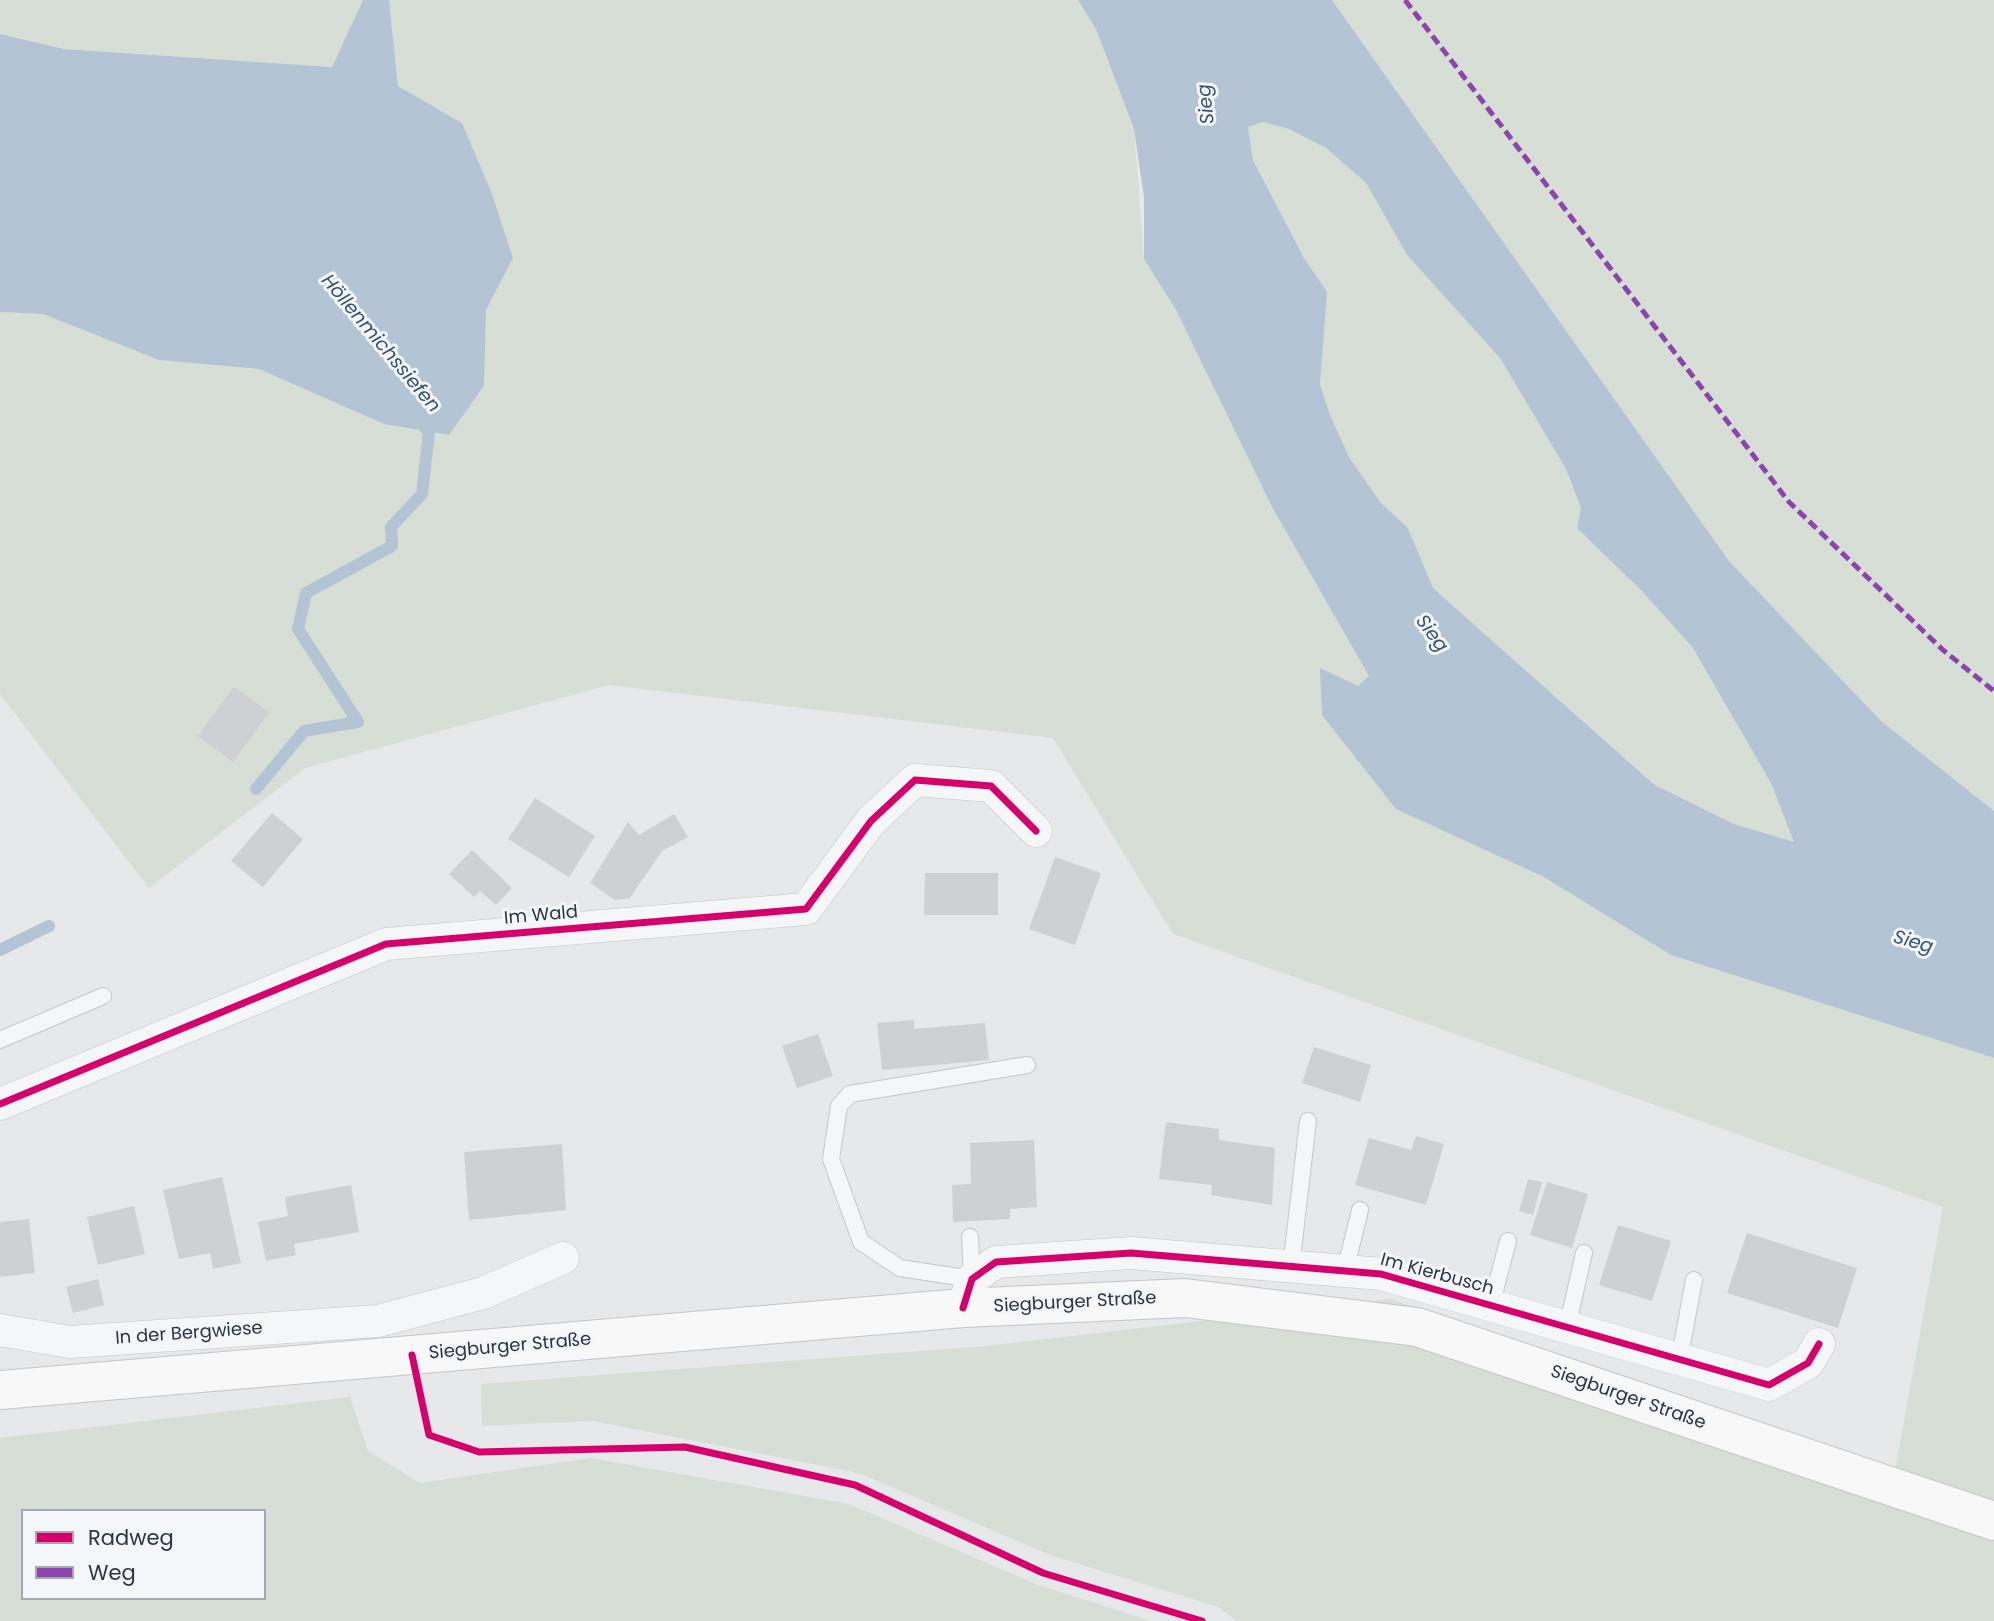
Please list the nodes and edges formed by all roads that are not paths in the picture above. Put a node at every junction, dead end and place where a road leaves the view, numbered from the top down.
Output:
1 (1035, 831) dead end
2 (103, 996) dead end
3 (0, 1040) edge
4 (1027, 1065) dead end
5 (0, 1104) edge
6 (1308, 1121) dead end
7 (1360, 1210) dead end
8 (970, 1237) dead end
9 (1508, 1241) dead end
10 (1584, 1253) dead end
11 (564, 1258) dead end
12 (1291, 1267) junction
13 (1345, 1271) junction
14 (1694, 1280) dead end
15 (967, 1294) junction
16 (1490, 1306) junction
17 (378, 1321) junction
18 (1567, 1328) junction
19 (0, 1330) edge
20 (1819, 1344) dead end
21 (412, 1355) junction
22 (1679, 1361) junction
23 (0, 1390) edge
24 (1994, 1521) edge

1 - 5 street, Im Wald
2 - 3 lane
4 - 15 lane
6 - 12 lane
7 - 13 lane
8 - 15 lane
9 - 16 lane
10 - 18 lane
11 - 17 street, In der Bergwiese
12 - 13 street, Im Kierbusch
12 - 15 street, Im Kierbusch
13 - 16 street, Im Kierbusch
14 - 22 lane
15 - 21 main road, Siegburger Straße
15 - 24 main road, Siegburger Straße
16 - 18 street, Im Kierbusch
17 - 19 street, In der Bergwiese
17 - 21 street
18 - 22 street, Im Kierbusch
20 - 22 street, Im Kierbusch
21 - 23 main road, Siegburger Straße

